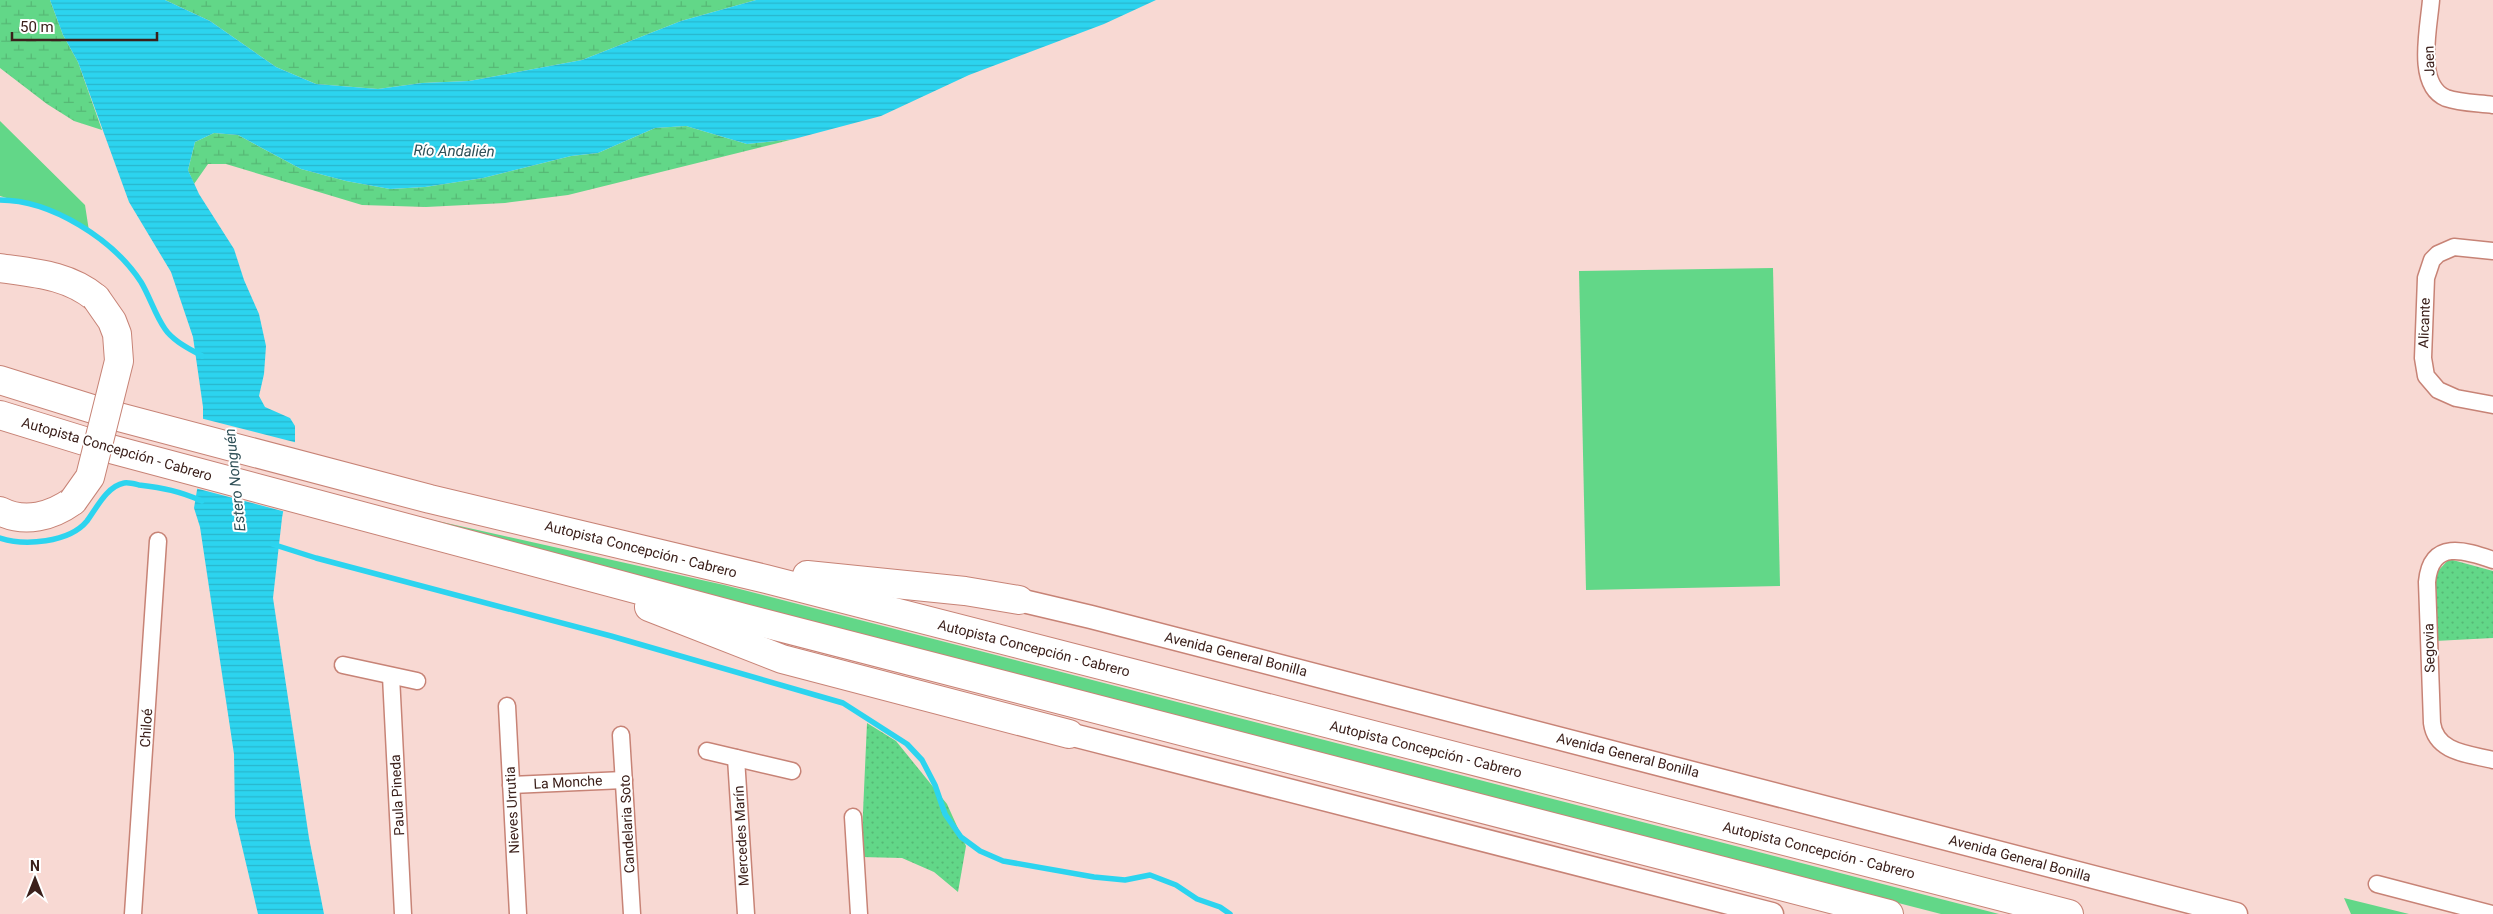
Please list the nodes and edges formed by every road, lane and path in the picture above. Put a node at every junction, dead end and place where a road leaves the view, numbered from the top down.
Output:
1 (2431, 0) edge
2 (2493, 105) edge
3 (2493, 252) edge
4 (0, 268) edge
5 (0, 380) edge
6 (2493, 405) edge
7 (0, 415) edge
8 (0, 511) edge
9 (158, 541) dead end
10 (2493, 560) edge
11 (536, 563) junction
12 (696, 563) junction
13 (1019, 600) joint
14 (343, 665) dead end
15 (390, 676) junction
16 (417, 681) dead end
17 (507, 706) dead end
18 (1069, 734) joint
19 (621, 735) dead end
20 (708, 750) dead end
21 (736, 758) junction
22 (2493, 760) edge
23 (792, 772) dead end
24 (624, 780) junction
25 (511, 785) junction
26 (853, 816) dead end
27 (2378, 884) dead end
28 (133, 914) edge
29 (403, 914) edge
30 (518, 914) edge
31 (632, 914) edge
32 (746, 914) edge
33 (859, 914) edge
34 (1772, 914) edge
35 (1889, 914) edge
36 (2069, 914) edge
37 (2236, 914) edge
38 (2492, 914) edge

1 - 2 street, Jaen
3 - 6 street, Alicante
4 - 8 highway, bridge
5 - 12 highway, Autopista Concepción - Cabrero
7 - 11 highway, Autopista Concepción - Cabrero
9 - 28 street, Chiloé
10 - 22 street, Segovia
11 - 18 highway
11 - 35 highway, Autopista Concepción - Cabrero
12 - 13 highway
12 - 36 highway, Autopista Concepción - Cabrero
13 - 37 street, Avenida General Bonilla
14 - 15 street
15 - 16 street
15 - 29 street, Paula Pineda
17 - 25 street, Nieves Urrutia
18 - 34 street
19 - 24 street, Candelaria Soto
20 - 21 street
21 - 23 street
21 - 32 street, Mercedes Marín
24 - 25 street, La Monche
24 - 31 street, Candelaria Soto
25 - 30 street, Nieves Urrutia
26 - 33 street
27 - 38 street

